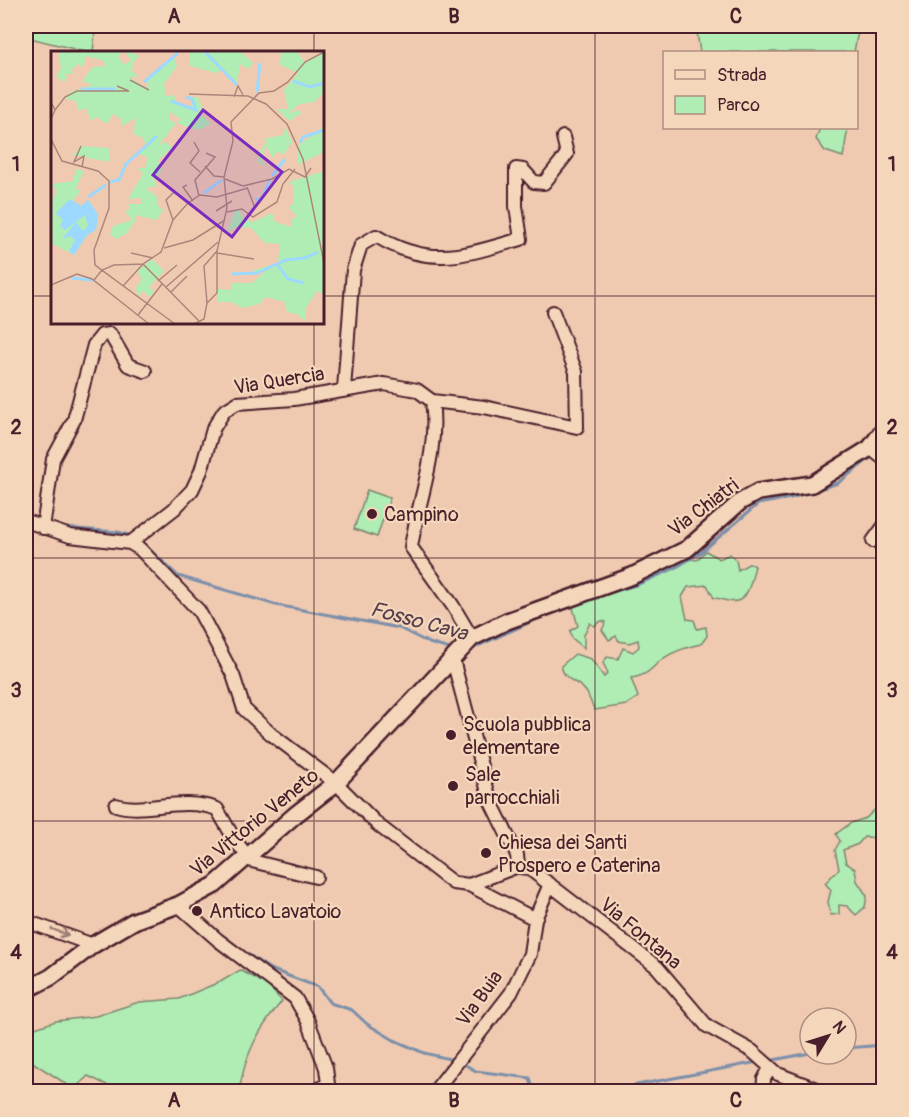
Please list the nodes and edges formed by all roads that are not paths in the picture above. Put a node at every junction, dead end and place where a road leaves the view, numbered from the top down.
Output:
1 (563, 137) dead end
2 (553, 312) dead end
3 (145, 371) dead end
4 (344, 389) junction
5 (432, 401) junction
6 (884, 429) edge
7 (871, 449) junction
8 (884, 459) edge
9 (26, 521) edge
10 (43, 524) junction
11 (884, 526) edge
12 (135, 540) junction
13 (873, 541) dead end
14 (461, 650) junction
15 (336, 783) junction
16 (116, 805) dead end
17 (248, 858) junction
18 (518, 866) junction
19 (316, 877) dead end
20 (550, 884) junction
21 (469, 885) junction
22 (178, 905) junction
23 (535, 919) junction
24 (26, 921) edge
25 (93, 945) junction
26 (26, 990) edge
27 (766, 1063) junction
28 (314, 1092) edge
29 (434, 1092) edge
30 (763, 1092) edge
31 (824, 1092) edge

1 - 4 street
2 - 5 street, Via Quercia
3 - 10 street
4 - 5 street, Via Quercia
4 - 12 street, Via Quercia
5 - 14 street
6 - 7 street, Via Chiatri
7 - 8 street
7 - 14 street, Via Chiatri
9 - 10 street
10 - 12 street
11 - 13 street
12 - 15 street
14 - 15 street, Via Vittorio Veneto
14 - 18 street
15 - 17 street, Via Vittorio Veneto
15 - 21 street
16 - 17 street
17 - 19 street
17 - 22 street, Via Vittorio Veneto
18 - 20 street, Via Fontana
18 - 21 street
20 - 23 street, Via Buia
20 - 27 street, Via Fontana
21 - 23 street
22 - 25 street, Via Vittorio Veneto
22 - 28 street
23 - 29 street, Via Buia
24 -> 25 street
25 - 26 street, Via Vittorio Veneto
27 - 30 street
27 - 31 street, Via Fontana

